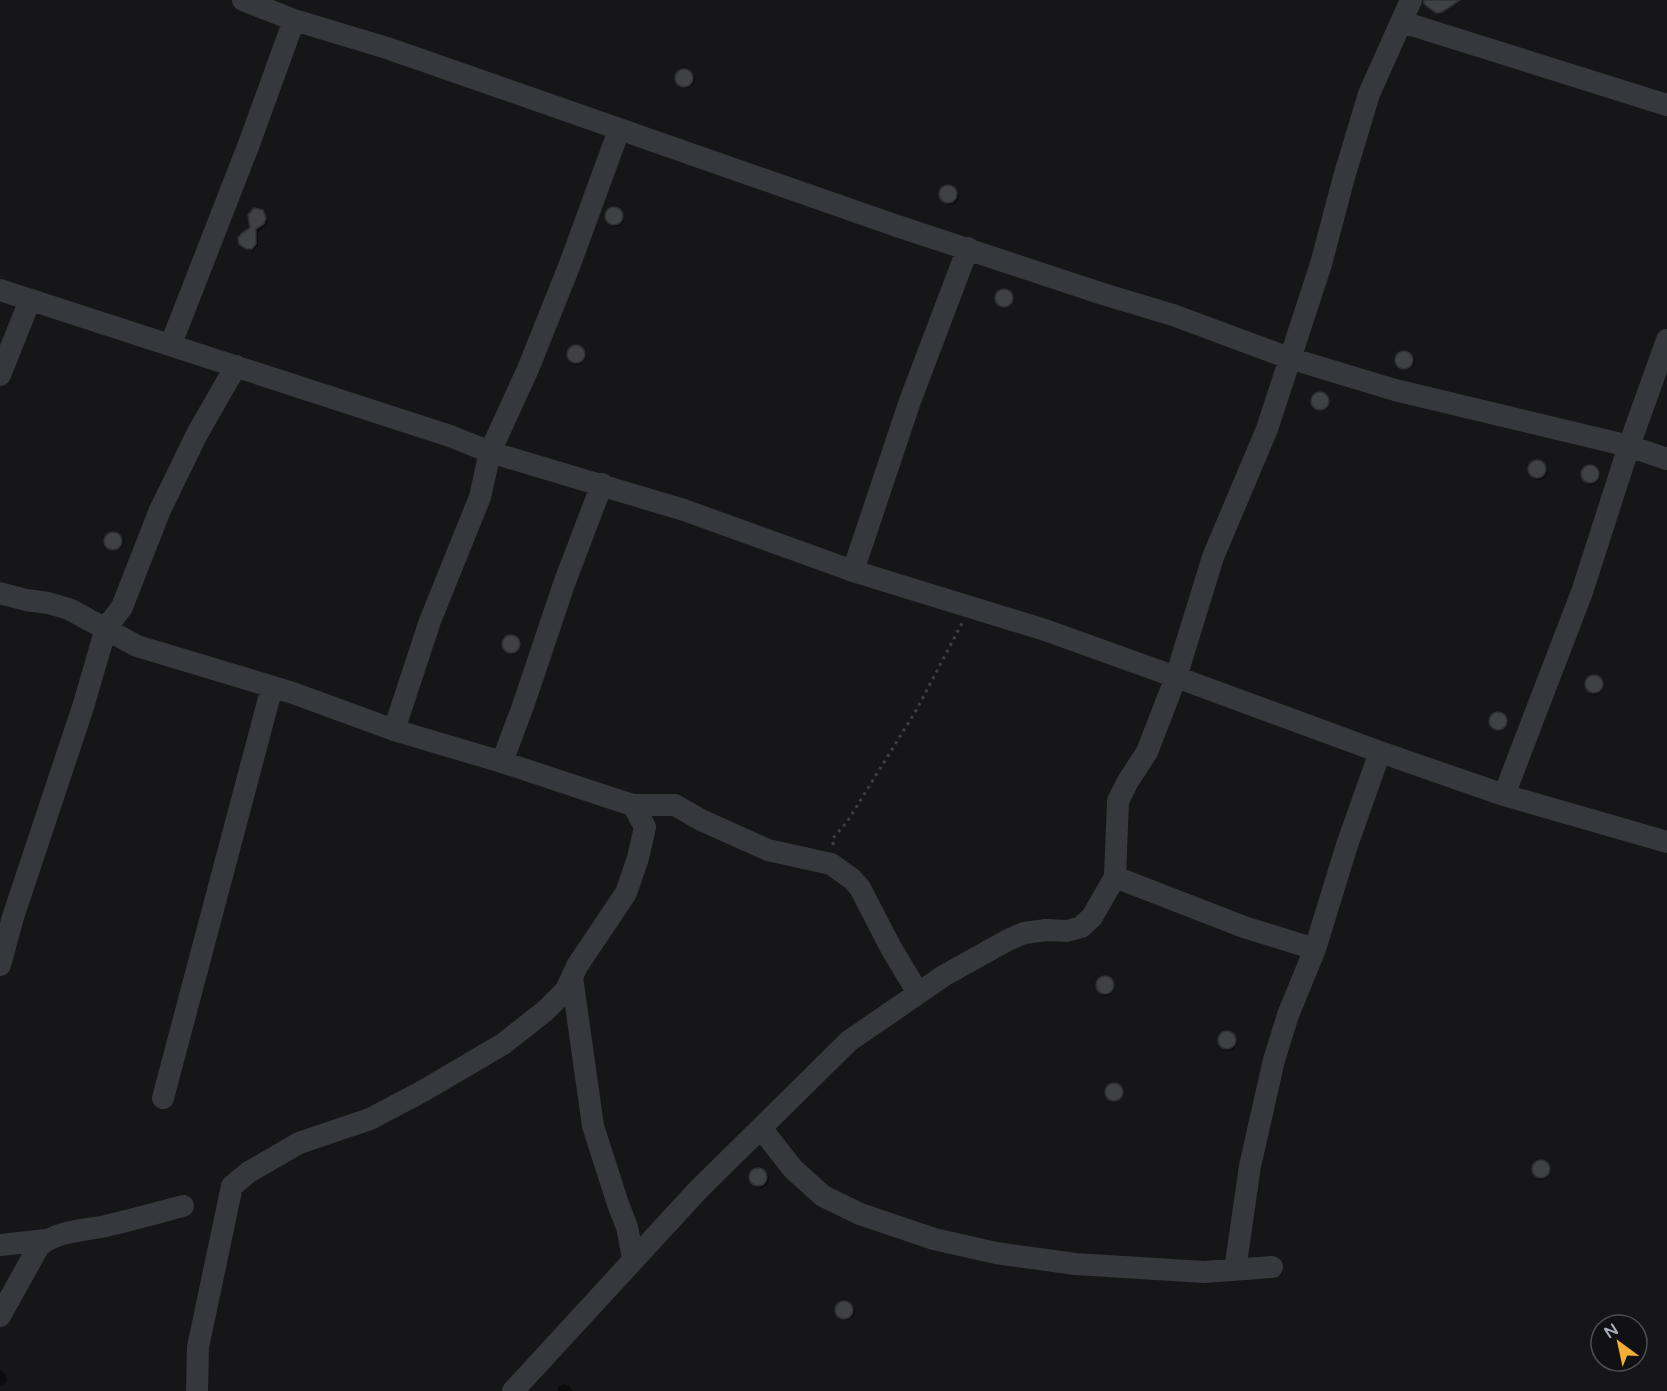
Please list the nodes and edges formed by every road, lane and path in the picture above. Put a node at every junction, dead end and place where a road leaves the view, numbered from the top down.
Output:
1 (243, 0) edge
2 (1411, 0) edge
3 (294, 20) junction
4 (1402, 22) junction
5 (1667, 105) edge
6 (619, 130) junction
7 (968, 248) junction
8 (0, 290) edge
9 (30, 300) junction
10 (1667, 340) edge
11 (171, 345) junction
12 (1289, 358) junction
13 (236, 366) junction
14 (0, 375) edge
15 (1629, 446) junction
16 (490, 452) junction
17 (1667, 459) edge
18 (602, 484) junction
19 (853, 571) junction
20 (0, 593) edge
21 (971, 607) junction
22 (106, 628) junction
23 (1176, 676) junction
24 (272, 687) junction
25 (393, 730) junction
26 (1380, 752) junction
27 (501, 762) junction
28 (1504, 795) junction
29 (633, 805) junction
30 (1667, 842) edge
31 (831, 864) junction
32 (1115, 877) junction
33 (1315, 949) junction
34 (0, 965) edge
35 (572, 977) junction
36 (918, 993) junction
37 (163, 1098) dead end
38 (761, 1128) junction
39 (183, 1206) dead end
40 (46, 1240) junction
41 (0, 1245) edge
42 (633, 1258) junction
43 (1272, 1267) dead end
44 (1235, 1270) junction
45 (0, 1316) edge
46 (197, 1391) edge
47 (513, 1391) edge

1 - 3 street
2 - 4 street
3 - 6 street
3 - 11 street
4 - 5 street
4 - 12 street
6 - 7 street
6 - 16 street
7 - 12 street
7 - 19 street
8 - 9 street
9 - 11 street
9 - 14 street
10 - 15 street
11 - 13 street
12 - 15 street
12 - 23 street
13 - 16 street
13 - 22 street
15 - 17 street
15 - 28 street
16 - 18 street
16 - 25 street
18 - 19 street
18 - 27 street
19 - 21 street
20 - 22 street
21 - 23 street
21 - 31 path
22 - 24 street
22 - 34 street
23 - 26 street
23 - 32 street
24 - 25 street
24 - 37 street
25 - 27 street
26 - 28 street
26 - 33 street
27 - 29 street
28 - 30 street
29 - 31 street
29 - 35 street
31 - 36 street
32 - 33 street
32 - 36 street
33 - 44 street
35 - 42 street
35 - 46 street
36 - 38 street
38 - 42 street
38 - 44 street
39 - 40 street
40 - 41 street
40 - 45 street
42 - 47 street
43 - 44 street

